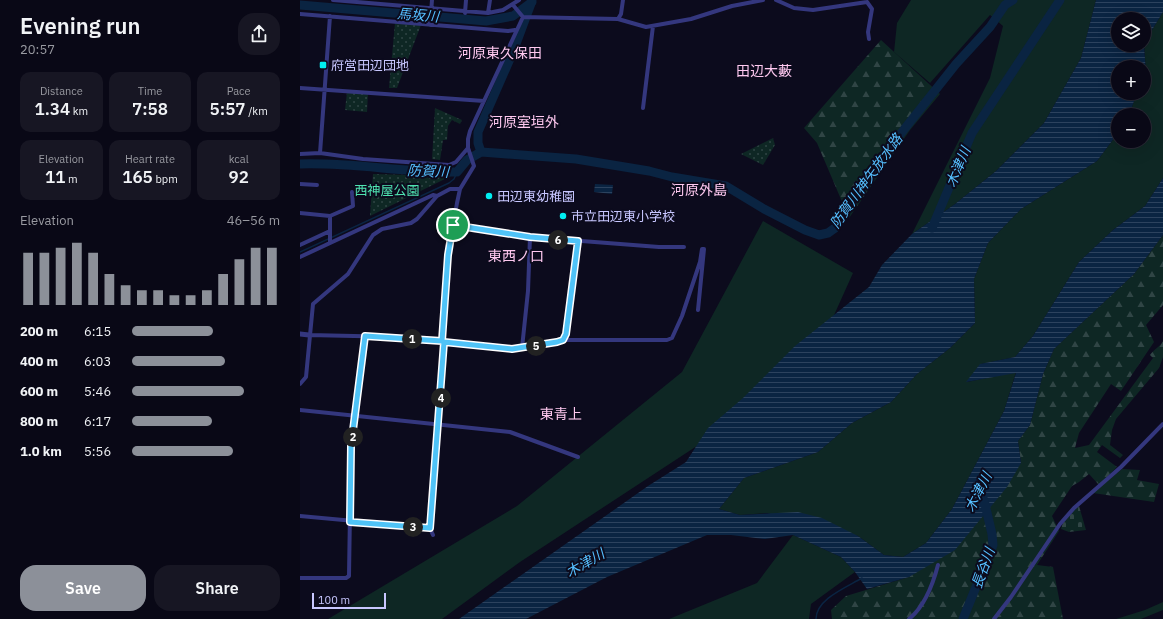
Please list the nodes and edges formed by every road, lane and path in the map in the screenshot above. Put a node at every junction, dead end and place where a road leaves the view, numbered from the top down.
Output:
1 (333, 0) edge
2 (432, 0) edge
3 (466, 0) edge
4 (490, 0) edge
5 (519, 0) edge
6 (623, 0) edge
7 (763, 0) edge
8 (776, 0) edge
9 (868, 1) edge
10 (514, 6) junction
11 (431, 11) junction
12 (465, 13) junction
13 (488, 13) junction
14 (300, 14) edge
15 (330, 16) junction
16 (523, 16) junction
17 (618, 19) junction
18 (430, 23) junction
19 (653, 26) junction
20 (515, 30) junction
21 (869, 38) dead end
22 (300, 88) edge
23 (325, 89) junction
24 (484, 101) junction
25 (643, 108) dead end
26 (469, 150) junction
27 (320, 153) junction
28 (300, 154) edge
29 (300, 184) edge
30 (317, 186) dead end
31 (460, 189) junction
32 (352, 192) dead end
33 (437, 196) junction
34 (300, 213) edge
35 (330, 216) junction
36 (453, 225) junction
37 (330, 231) junction
38 (530, 237) junction
39 (578, 241) junction
40 (330, 243) junction
41 (300, 245) edge
42 (684, 247) dead end
43 (300, 257) edge
44 (698, 310) dead end
45 (300, 334) edge
46 (309, 335) junction
47 (365, 336) junction
48 (563, 340) junction
49 (443, 341) junction
50 (522, 348) junction
51 (300, 384) edge
52 (300, 410) edge
53 (356, 416) junction
54 (439, 424) junction
55 (1163, 424) edge
56 (578, 457) dead end
57 (300, 516) edge
58 (350, 522) junction
59 (430, 528) junction
60 (433, 535) dead end
61 (938, 565) dead end
62 (300, 578) edge
63 (909, 619) edge
64 (994, 619) edge

1 - 11 street
2 - 11 street
3 - 12 street
4 - 13 street
5 - 10 street
6 - 17 street
7 - 19 street
8 - 9 street
9 - 21 street
10 - 13 street
10 - 16 street
11 - 12 street
11 - 18 street
12 - 13 street
14 - 15 street
15 - 18 street
15 - 23 street
16 - 17 street
16 - 20 street
17 - 19 street
18 - 20 street
19 - 25 street
20 - 24 street
22 - 23 street
23 - 24 street
23 - 27 street
24 - 26 street
26 - 27 street
26 - 31 street
27 - 28 street
29 - 30 street
31 - 33 street
31 - 36 street
32 - 35 street
33 - 40 street
33 - 46 street
34 - 35 street
35 - 37 street
36 - 38 street
36 - 49 street
37 - 40 street
37 - 41 street
38 - 39 street
38 - 50 street
39 - 42 street
39 - 48 street
40 - 43 street
44 - 48 street
45 - 46 street
46 - 47 street
46 - 51 street
47 - 49 street
47 - 53 street
48 - 50 street
49 - 50 street
49 - 54 street
52 - 53 street
53 - 54 street
53 - 58 street
54 - 56 street
54 - 59 street
55 - 64 street
57 - 58 street
58 - 59 street
58 - 62 street
59 - 60 street
61 - 63 street

